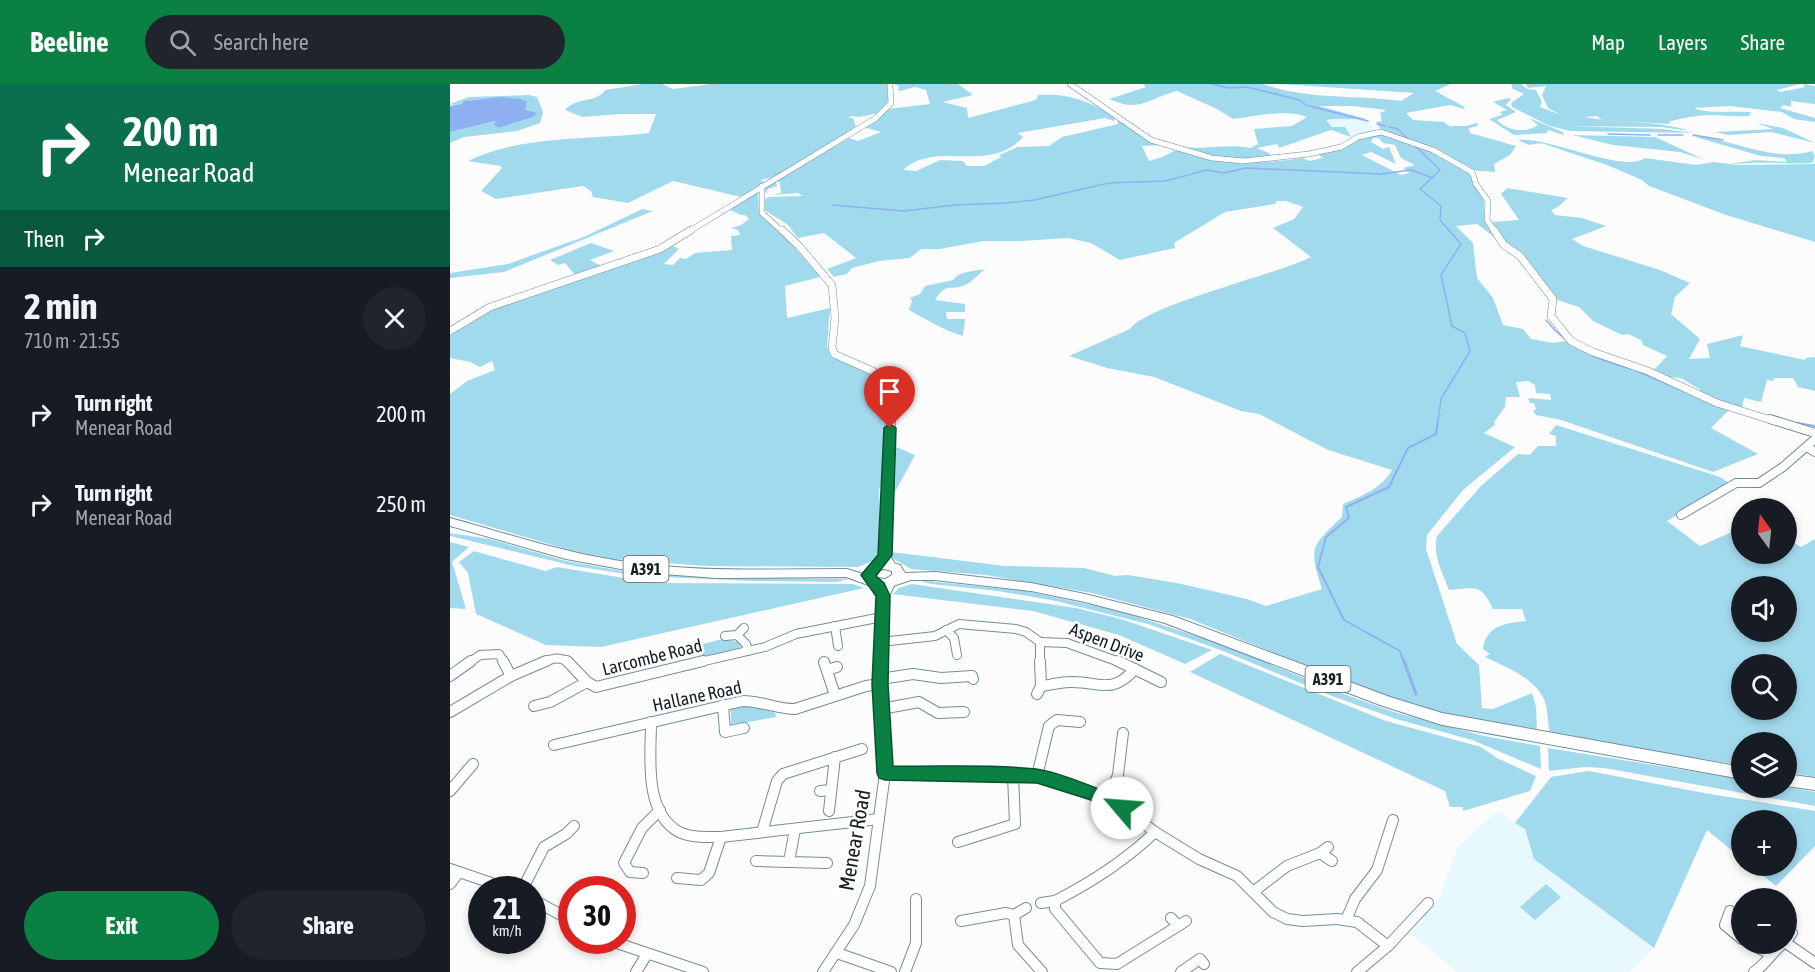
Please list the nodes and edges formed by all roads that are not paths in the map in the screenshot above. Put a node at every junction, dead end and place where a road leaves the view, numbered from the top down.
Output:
1 (890, 84) edge
2 (1070, 84) edge
3 (762, 186) junction
4 (450, 331) edge
5 (1815, 433) edge
6 (1815, 439) edge
7 (1807, 447) junction
8 (1815, 452) edge
9 (1681, 515) dead end
10 (450, 522) edge
11 (891, 563) junction
12 (874, 575) junction
13 (918, 576) junction
14 (892, 582) junction
15 (883, 596) junction
16 (882, 617) junction
17 (835, 626) junction
18 (946, 630) junction
19 (725, 636) dead end
20 (841, 642) dead end
21 (881, 642) junction
22 (1040, 642) junction
23 (748, 651) junction
24 (957, 655) dead end
25 (829, 666) dead end
26 (1135, 669) junction
27 (972, 675) dead end
28 (450, 676) edge
29 (511, 676) junction
30 (587, 682) junction
31 (880, 682) junction
32 (1161, 682) dead end
33 (835, 695) junction
34 (723, 705) junction
35 (541, 706) dead end
36 (881, 709) junction
37 (450, 712) edge
38 (964, 712) dead end
39 (651, 722) junction
40 (1080, 722) dead end
41 (744, 728) dead end
42 (1123, 734) dead end
43 (554, 745) dead end
44 (862, 749) dead end
45 (835, 757) junction
46 (472, 764) dead end
47 (1731, 771) edge
48 (885, 773) junction
49 (1013, 775) junction
50 (1037, 776) junction
51 (1797, 782) edge
52 (1815, 784) edge
53 (450, 791) edge
54 (1108, 800) junction
55 (660, 810) junction
56 (829, 811) dead end
57 (879, 819) junction
58 (1393, 820) dead end
59 (574, 826) dead end
60 (795, 829) junction
61 (762, 832) junction
62 (1155, 832) junction
63 (721, 837) junction
64 (958, 842) dead end
65 (756, 861) dead end
66 (1332, 861) dead end
67 (789, 862) junction
68 (827, 863) dead end
69 (454, 871) edge
70 (643, 873) dead end
71 (469, 876) edge
72 (531, 876) edge
73 (677, 878) dead end
74 (450, 884) edge
75 (1253, 892) junction
76 (916, 899) dead end
77 (1055, 901) junction
78 (1041, 903) dead end
79 (1428, 903) dead end
80 (1026, 908) dead end
81 (1730, 910) dead end
82 (1014, 915) junction
83 (1346, 920) junction
84 (961, 921) dead end
85 (1178, 922) dead end
86 (1731, 930) edge
87 (1388, 946) junction
88 (1797, 948) edge
89 (636, 950) edge
90 (837, 952) junction
91 (647, 954) junction
92 (1771, 954) edge
93 (1815, 963) edge
94 (1204, 964) dead end
95 (636, 972) edge
96 (703, 972) edge
97 (823, 972) edge
98 (891, 972) edge
99 (905, 972) edge
100 (1041, 972) edge
101 (1181, 972) edge
102 (1357, 972) edge
103 (1754, 972) edge

1 - 3 street
2 - 5 street
3 - 4 street
3 - 11 street
6 - 7 street
7 - 8 street
7 - 9 street
10 - 12 highway, A391
11 - 12 highway
11 - 13 highway, A391
11 - 14 highway
12 - 14 highway
12 - 15 street
13 - 14 highway, A391
13 - 47 highway, A391
14 - 15 street, Menear Road
15 - 16 street, Menear Road
16 - 17 street, Larcombe Road
16 - 21 street, Menear Road
17 - 20 street
17 - 23 street, Larcombe Road
18 - 21 street
18 - 22 street
18 - 24 street
19 - 23 street
21 - 31 street, Menear Road
22 - 26 street, Aspen Drive
22 - 26 street
23 - 30 street, Larcombe Road
25 - 33 street
26 - 32 street, Aspen Drive
27 - 31 street, Hallane Road
28 - 29 street
29 - 30 street, Larcombe Road
29 - 37 street, Larcombe Road
30 - 35 street
31 - 33 street, Hallane Road
31 - 36 street, Menear Road
33 - 34 street, Hallane Road
34 - 39 street, Hallane Road
34 - 41 street
36 - 38 street
36 - 48 street, Menear Road
39 - 43 street, Hallane Road
39 - 55 street
40 - 50 street
42 - 54 street
44 - 45 street
45 - 56 street
45 - 61 street
46 - 53 street
48 - 49 street
48 - 57 street, Menear Road
49 - 50 street
49 - 64 street
50 - 54 street
51 - 52 highway
54 - 62 street
55 - 63 street
55 - 70 street
57 - 60 street
57 - 90 street, Menear Road
58 - 83 street
59 - 72 street
60 - 61 street
60 - 67 street
61 - 63 street
62 - 75 street
62 - 77 street
63 - 73 street
65 - 67 street
66 - 75 street
67 - 68 street
69 - 71 street
69 - 74 street
75 - 83 street
76 - 99 street
77 - 78 street
77 - 85 street
79 - 87 street
80 - 82 street
81 - 86 street
82 - 84 street
82 - 100 street
83 - 87 street
87 - 102 street
88 - 93 street
89 - 91 street
90 - 97 street, Menear Road
90 - 98 street
91 - 95 street
91 - 96 street
92 - 103 street
94 - 101 street

